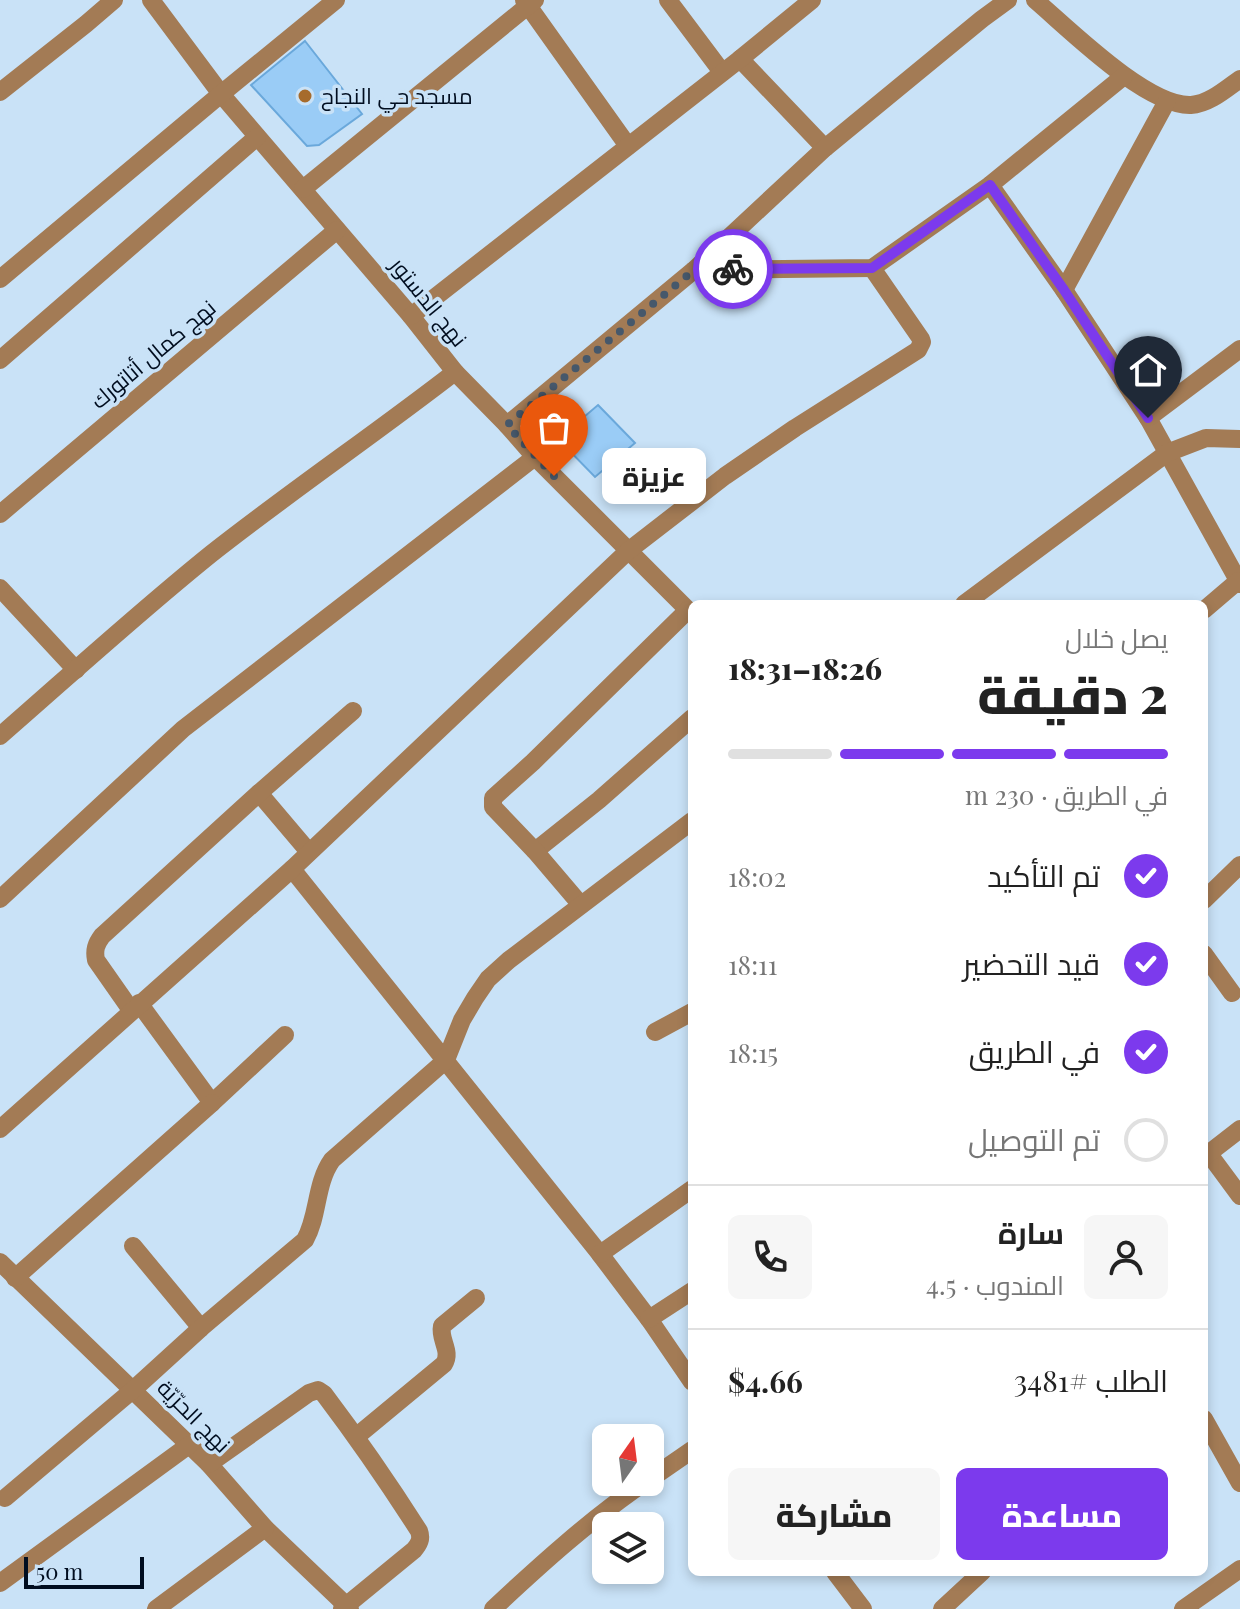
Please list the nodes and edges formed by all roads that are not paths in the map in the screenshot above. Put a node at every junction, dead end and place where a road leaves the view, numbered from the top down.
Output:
1 (114, 0) edge
2 (151, 0) edge
3 (336, 0) edge
4 (668, 0) edge
5 (812, 0) edge
6 (978, 0) edge
7 (1008, 0) edge
8 (1035, 0) edge
9 (529, 2) edge
10 (982, 19) junction
11 (740, 59) junction
12 (722, 72) junction
13 (1124, 76) junction
14 (1240, 79) edge
15 (0, 92) edge
16 (221, 94) junction
17 (1167, 101) junction
18 (257, 137) junction
19 (628, 146) junction
20 (825, 148) junction
21 (990, 185) junction
22 (303, 189) junction
23 (337, 230) junction
24 (872, 268) junction
25 (694, 270) junction
26 (0, 279) edge
27 (1064, 290) junction
28 (411, 316) junction
29 (1240, 349) edge
30 (0, 360) edge
31 (455, 372) junction
32 (1148, 418) junction
33 (507, 425) junction
34 (1240, 439) edge
35 (1167, 453) junction
36 (535, 457) junction
37 (0, 514) edge
38 (628, 551) junction
39 (1239, 583) edge
40 (0, 588) edge
41 (969, 600) edge
42 (1208, 607) edge
43 (688, 610) edge
44 (688, 614) edge
45 (76, 670) junction
46 (353, 711) dead end
47 (688, 722) edge
48 (0, 736) edge
49 (259, 793) junction
50 (688, 824) edge
51 (535, 851) junction
52 (309, 852) junction
53 (1240, 865) edge
54 (292, 869) junction
55 (1208, 896) edge
56 (0, 899) edge
57 (581, 905) junction
58 (1208, 960) edge
59 (1232, 993) dead end
60 (135, 1007) junction
61 (688, 1014) edge
62 (655, 1032) dead end
63 (285, 1035) dead end
64 (446, 1060) junction
65 (212, 1103) junction
66 (0, 1129) edge
67 (1240, 1129) edge
68 (1208, 1153) edge
69 (1208, 1157) edge
70 (688, 1192) edge
71 (1240, 1196) edge
72 (133, 1246) dead end
73 (600, 1254) junction
74 (0, 1262) edge
75 (15, 1278) junction
76 (688, 1294) edge
77 (476, 1298) dead end
78 (649, 1319) junction
79 (201, 1328) junction
80 (688, 1372) edge
81 (134, 1389) junction
82 (1208, 1426) edge
83 (357, 1436) junction
84 (189, 1445) junction
85 (688, 1453) edge
86 (209, 1464) junction
87 (664, 1469) edge
88 (1240, 1483) edge
89 (625, 1496) edge
90 (5, 1498) dead end
91 (265, 1528) junction
92 (1240, 1569) edge
93 (838, 1576) edge
94 (978, 1576) edge
95 (0, 1583) edge
96 (346, 1608) edge
97 (156, 1609) edge
98 (493, 1609) edge
99 (863, 1609) edge
100 (942, 1609) edge
101 (1183, 1609) edge

1 - 15 street
2 - 16 street, نهج الدستور
3 - 16 street
4 - 12 street
5 - 11 street
6 - 10 street
7 - 10 street
8 - 13 street
9 - 19 street
9 - 22 street
10 - 20 street
11 - 12 street
11 - 20 street
12 - 19 street
13 - 17 street
13 - 21 street
14 - 17 street
16 - 18 street, نهج الدستور
16 - 26 street
17 - 27 street
18 - 22 street, نهج الدستور
18 - 30 street
19 - 28 street
20 - 25 street
21 - 24 street
21 - 27 street
22 - 23 street, نهج الدستور
23 - 28 street, نهج الدستور
23 - 37 street, نهج كمال أتاتورك
24 - 25 street
24 - 38 street
25 - 33 street
27 - 32 street
28 - 31 street, نهج الدستور
29 - 32 street
31 - 33 street, نهج الدستور
31 - 45 street
32 - 35 street
33 - 36 street, نهج الدستور
34 - 35 street
35 - 39 street
35 - 41 street
36 - 38 street, نهج الدستور
36 - 56 street
38 - 43 street, نهج الدستور
38 - 52 street
39 - 42 street
40 - 45 street
44 - 51 street
45 - 48 street
46 - 49 street
47 - 51 street
49 - 52 street
49 - 60 street
50 - 57 street
51 - 57 street
52 - 54 street
53 - 55 street
54 - 60 street
54 - 64 street
57 - 64 street
58 - 59 street
60 - 65 street
60 - 66 street
61 - 62 street
63 - 65 street
64 - 73 street
64 - 79 street
65 - 75 street
67 - 68 street
69 - 71 street
70 - 73 street
72 - 79 street
73 - 78 street
74 - 75 street, نهج الحرّيّة
75 - 81 street, نهج الحرّيّة
76 - 78 street
77 - 83 street
78 - 80 street
79 - 81 street
81 - 84 street, نهج الحرّيّة
81 - 90 street
82 - 88 street
83 - 86 street
83 - 96 street
84 - 86 street, نهج الحرّيّة
84 - 95 street
85 - 87 street
86 - 91 street, نهج الحرّيّة
89 - 98 street
91 - 96 street, نهج الحرّيّة
91 - 97 street
92 - 101 street
93 - 99 street
94 - 100 street

